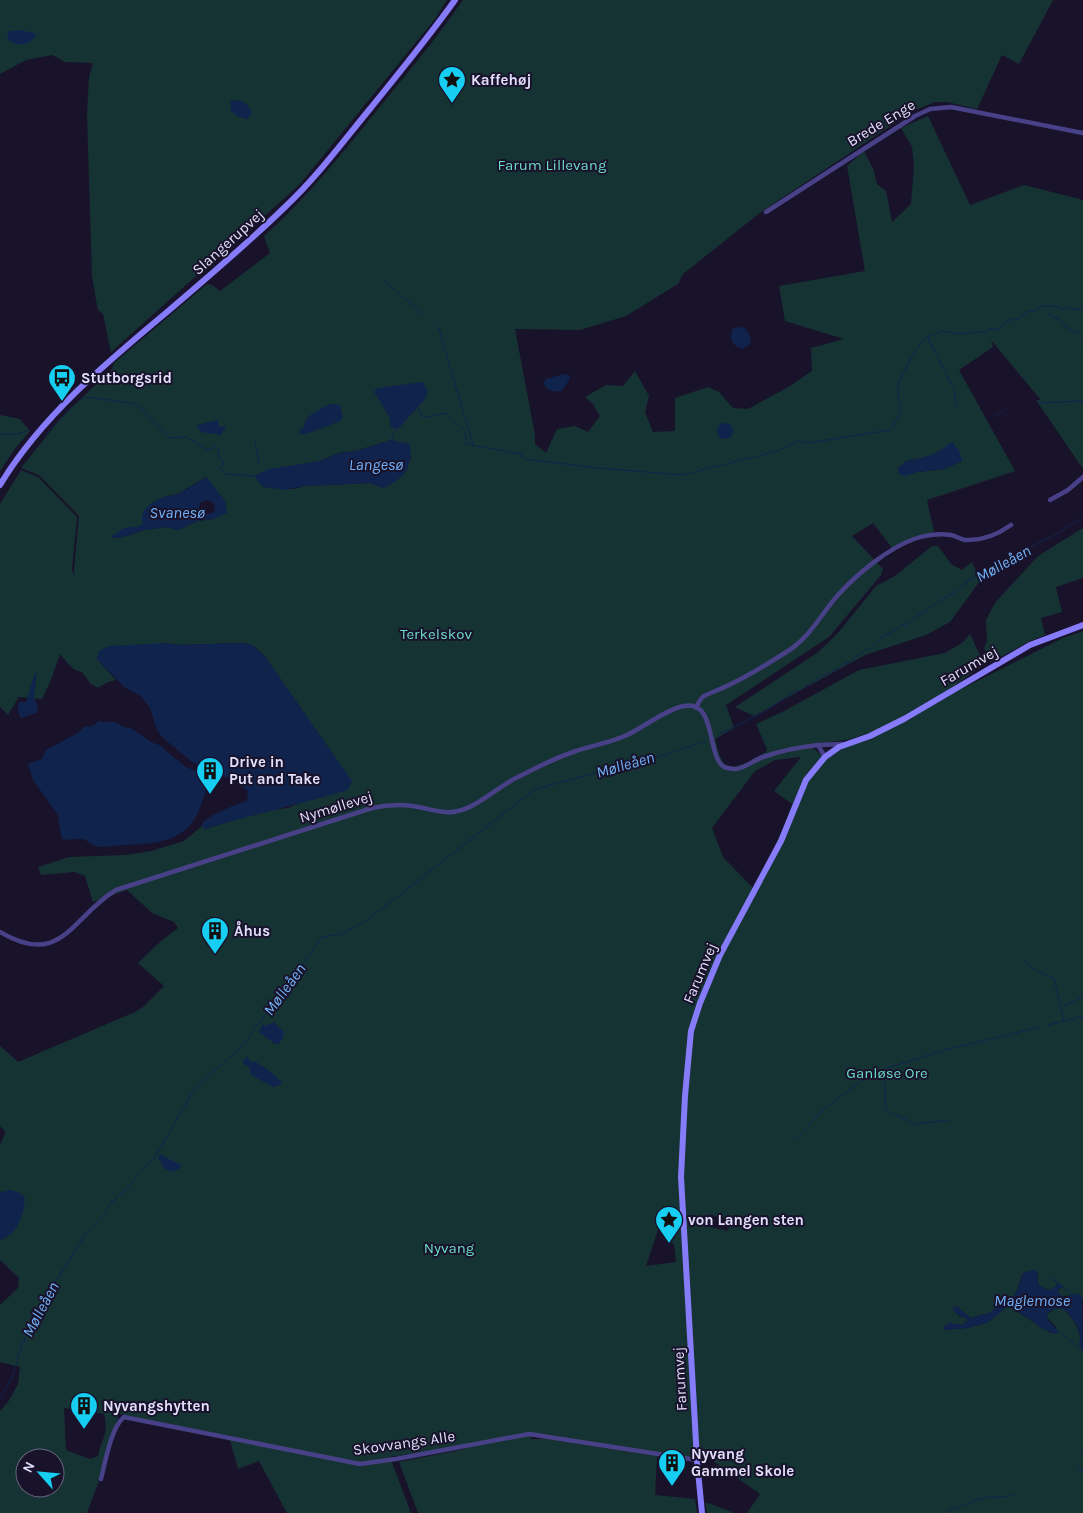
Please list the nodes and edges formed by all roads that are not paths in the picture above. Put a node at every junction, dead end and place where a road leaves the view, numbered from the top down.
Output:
1 (454, 0) edge
2 (1083, 132) edge
3 (766, 212) dead end
4 (1083, 477) edge
5 (0, 485) edge
6 (1050, 500) dead end
7 (1011, 525) dead end
8 (1083, 625) edge
9 (696, 708) junction
10 (845, 744) junction
11 (818, 745) junction
12 (825, 757) junction
13 (0, 932) edge
14 (697, 1460) junction
15 (101, 1480) dead end
16 (702, 1513) edge

1 - 5 street, Slangerupvej
2 - 3 street, Brede Enge
4 - 6 street
7 - 9 street
8 - 10 street, Farumvej
9 - 11 street
9 - 13 street, Nymøllevej
10 - 11 street
10 - 12 street, Farumvej
11 - 12 street
12 - 14 street, Farumvej
14 - 15 street, Skovvangs Alle
14 - 16 street, Farumvej

